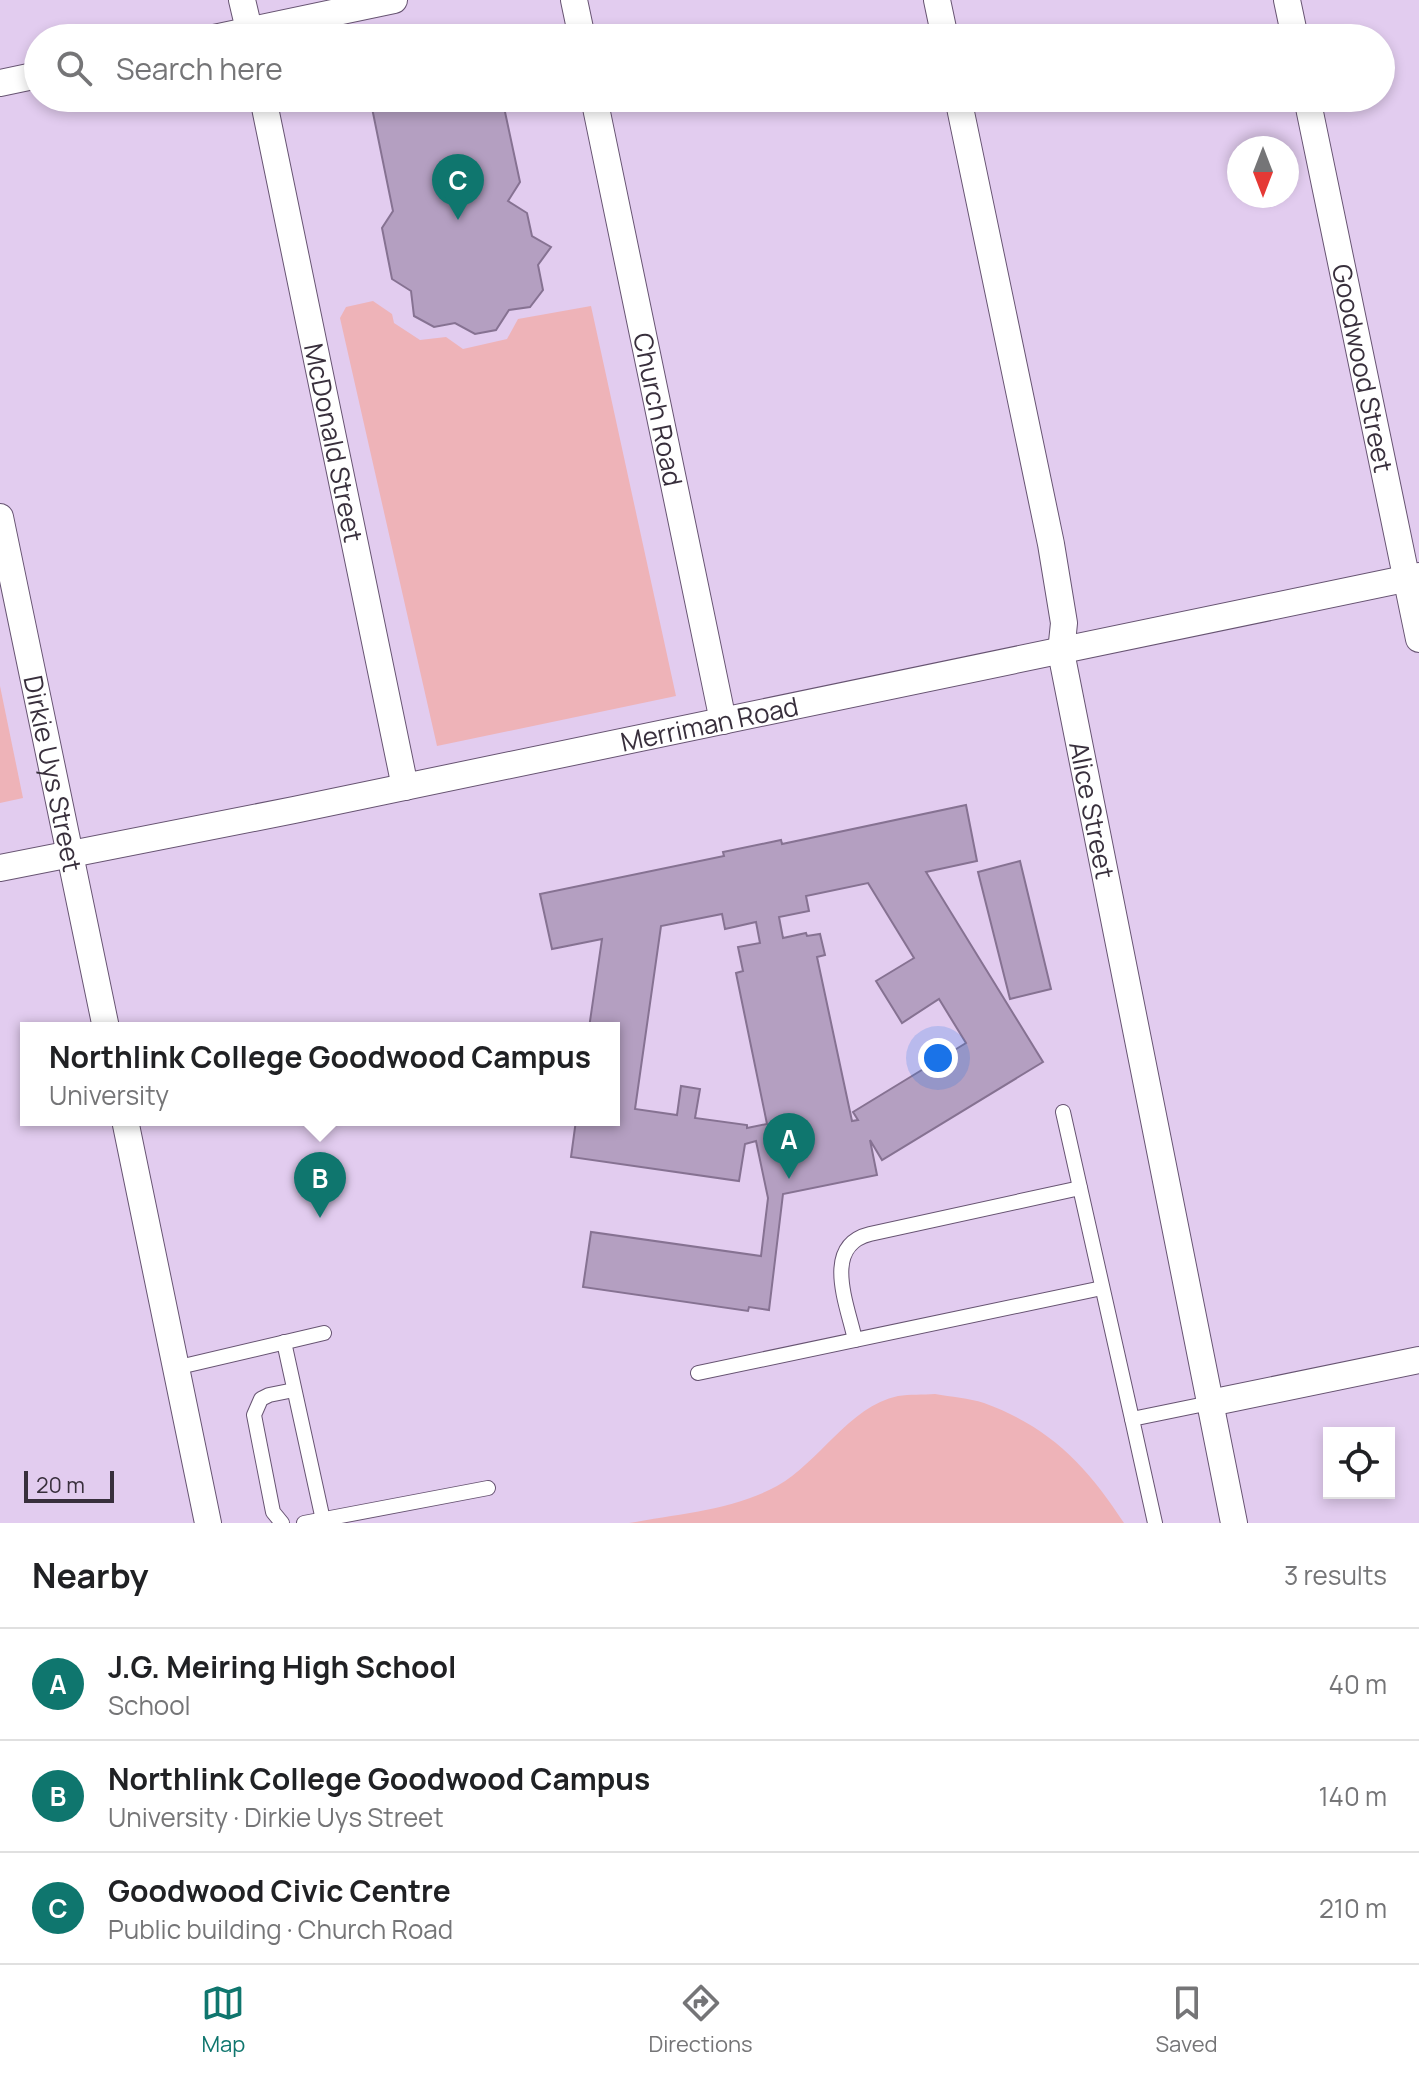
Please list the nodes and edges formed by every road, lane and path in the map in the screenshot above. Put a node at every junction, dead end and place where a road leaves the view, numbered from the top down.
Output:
1 (242, 0) edge
2 (394, 0) edge
3 (574, 0) edge
4 (937, 0) edge
5 (1287, 0) edge
6 (248, 24) edge
7 (292, 24) edge
8 (579, 24) edge
9 (942, 24) edge
10 (1292, 24) edge
11 (24, 78) edge
12 (0, 83) edge
13 (266, 112) edge
14 (597, 112) edge
15 (961, 112) edge
16 (1310, 112) edge
17 (0, 517) edge
18 (1412, 577) edge
19 (1419, 639) edge
20 (1061, 652) junction
21 (723, 721) junction
22 (405, 787) junction
23 (70, 854) junction
24 (0, 868) edge
25 (105, 1022) edge
26 (1063, 1112) dead end
27 (126, 1126) edge
28 (1080, 1188) junction
29 (1102, 1288) junction
30 (324, 1333) dead end
31 (855, 1340) junction
32 (284, 1342) junction
33 (1419, 1360) edge
34 (175, 1368) junction
35 (698, 1373) dead end
36 (294, 1390) junction
37 (1210, 1403) junction
38 (1132, 1419) junction
39 (488, 1488) dead end
40 (323, 1520) junction
41 (208, 1523) edge
42 (282, 1523) edge
43 (304, 1523) edge
44 (1155, 1523) edge
45 (1234, 1523) edge

1 - 6 street
2 - 7 street
3 - 8 street
4 - 9 street
5 - 10 street
11 - 12 street
13 - 22 street, McDonald Street
14 - 21 street, Church Road
15 - 20 street, Alice Street
16 - 18 street, Goodwood Street
17 - 23 street, Dirkie Uys Street
18 - 19 street, Goodwood Street
18 - 20 street, Merriman Road
20 - 21 street, Merriman Road
20 - 37 street, Alice Street
21 - 22 street, Merriman Road
22 - 23 street, Merriman Road
23 - 24 street, Merriman Road
23 - 25 street, Dirkie Uys Street
26 - 28 lane
27 - 34 street
28 - 29 lane
28 - 31 lane
29 - 31 lane
29 - 38 lane
30 - 32 lane
31 - 35 lane
32 - 34 lane
32 - 36 lane
33 - 37 street
34 - 41 street
36 - 40 lane
36 - 42 lane
37 - 38 lane
37 - 45 street, Alice Street
38 - 44 lane
39 - 40 lane
40 - 43 lane

